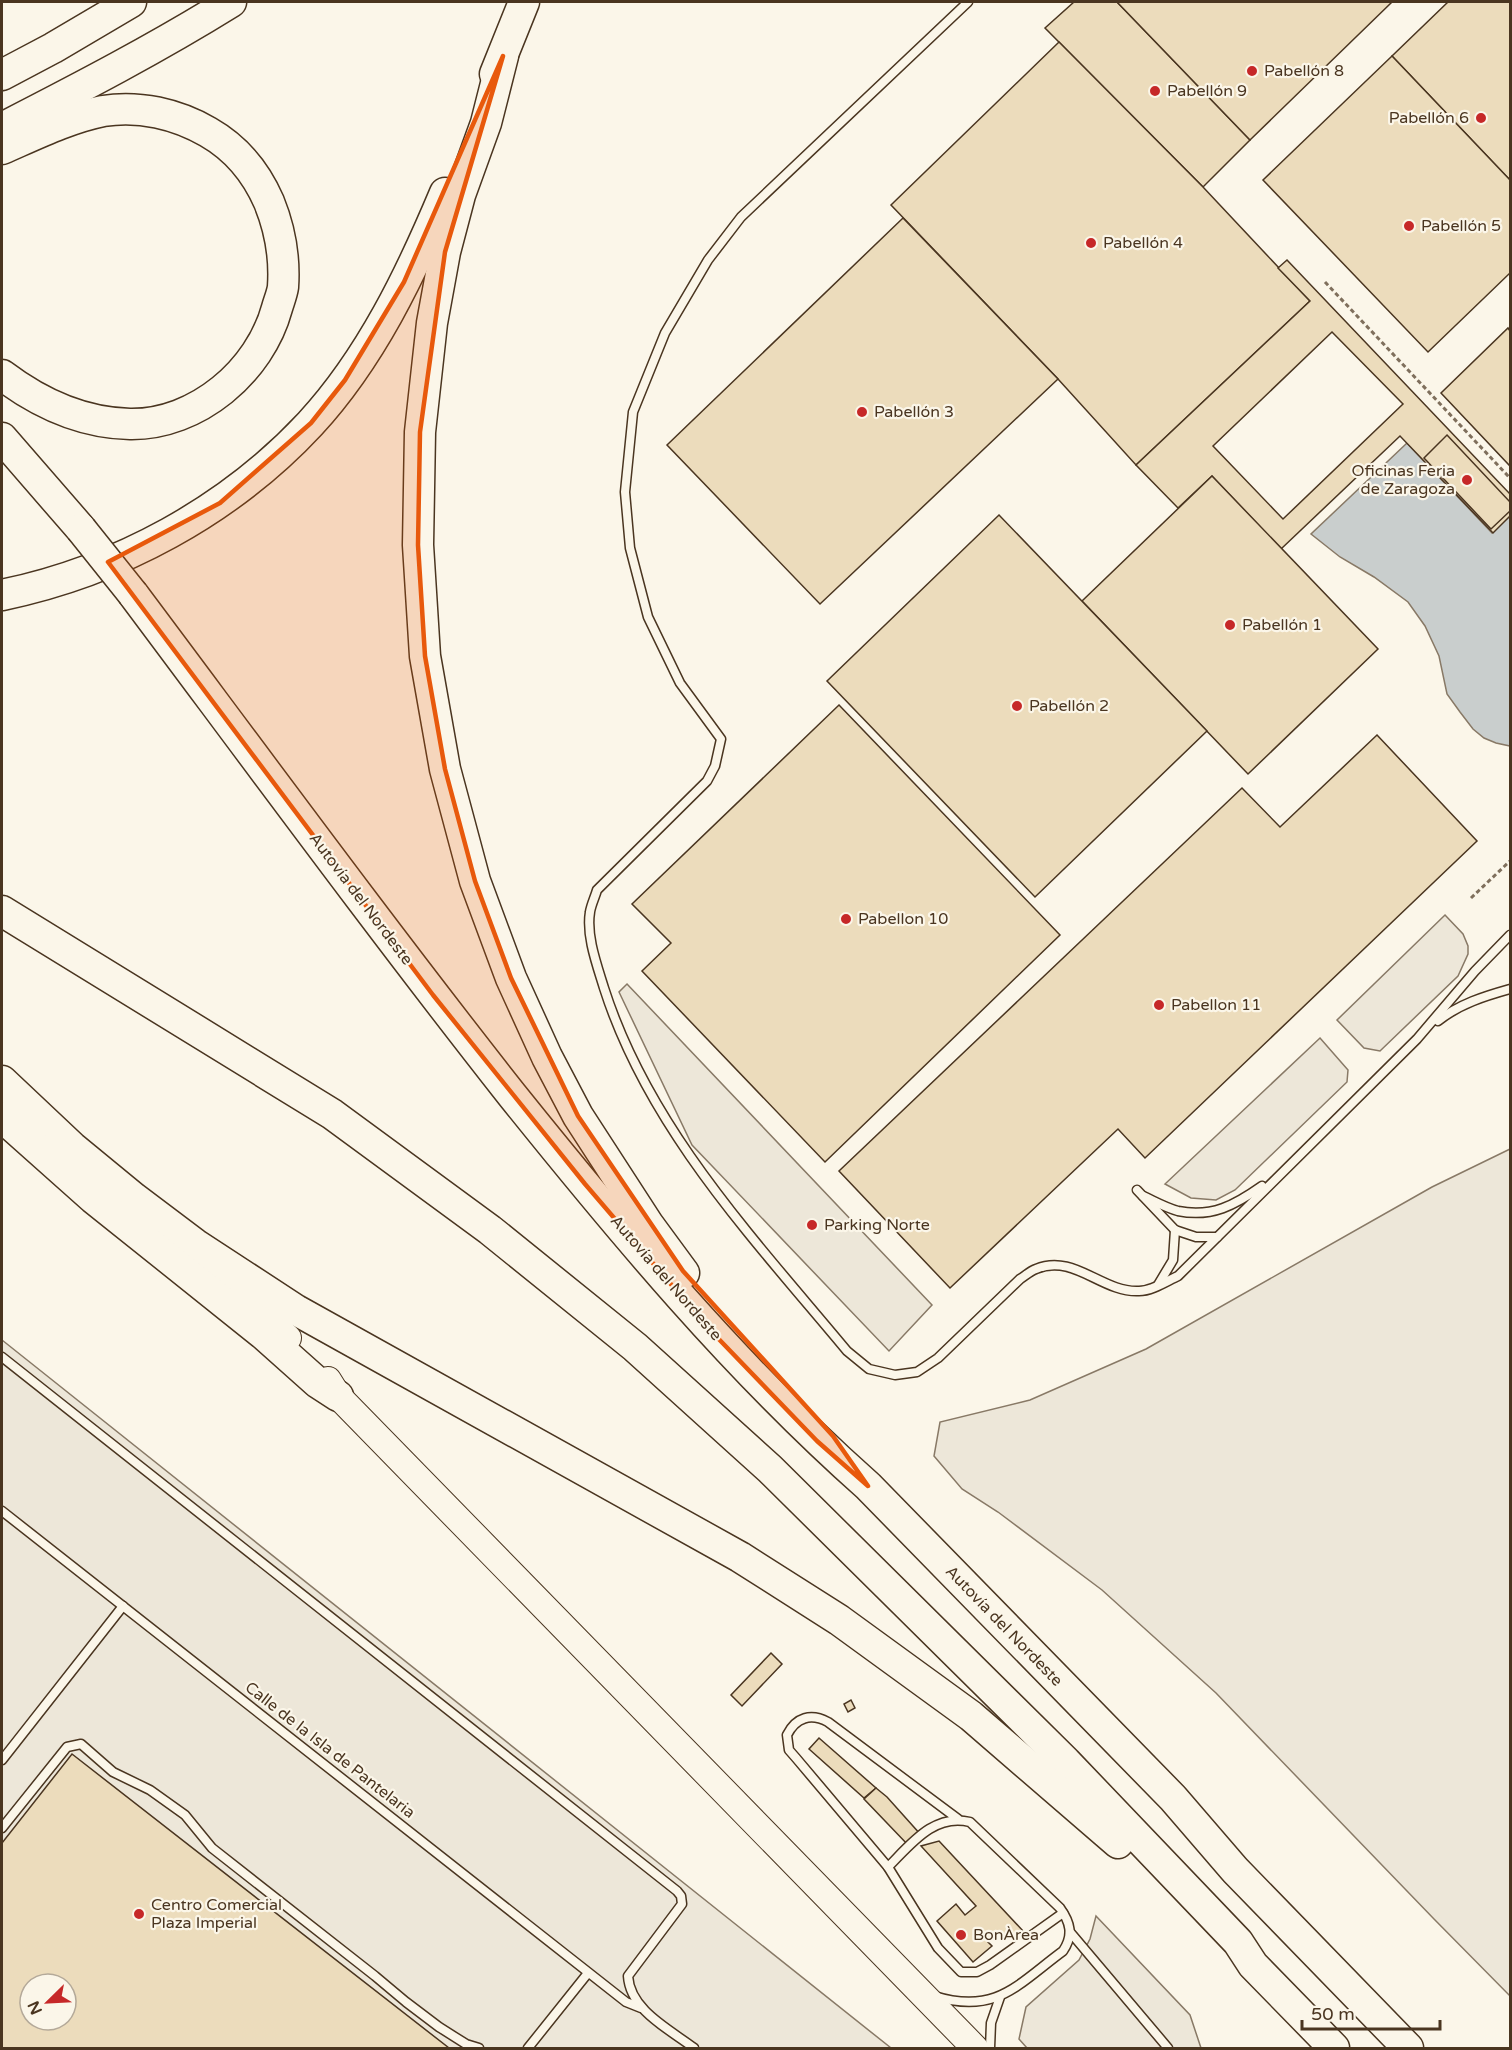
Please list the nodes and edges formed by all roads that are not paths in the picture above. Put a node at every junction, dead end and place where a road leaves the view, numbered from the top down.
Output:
1 (131, 2) edge
2 (231, 2) edge
3 (524, 2) edge
4 (968, 2) edge
5 (503, 56) junction
6 (2, 75) edge
7 (2, 128) edge
8 (2, 149) edge
9 (2, 375) edge
10 (2, 438) edge
11 (2, 596) edge
12 (2, 911) edge
13 (1510, 935) edge
14 (1510, 989) edge
15 (1417, 1039) junction
16 (2, 1082) edge
17 (2, 1117) edge
18 (1284, 1170) junction
19 (1175, 1230) junction
20 (1217, 1237) junction
21 (195, 1244) junction
22 (1158, 1285) junction
23 (2, 1357) edge
24 (338, 1396) junction
25 (868, 1485) junction
26 (2, 1510) edge
27 (123, 1606) junction
28 (2, 1760) edge
29 (958, 1819) junction
30 (2, 1828) edge
31 (888, 1868) junction
32 (1063, 1913) junction
33 (1070, 1932) junction
34 (1253, 1965) junction
35 (588, 1972) junction
36 (920, 1992) junction
37 (1000, 1997) junction
38 (641, 2008) junction
39 (966, 2044) edge
40 (479, 2049) edge
41 (528, 2049) edge
42 (694, 2049) edge
43 (990, 2049) edge
44 (1168, 2049) edge
45 (1334, 2049) edge
46 (1408, 2049) edge

1 - 6 highway
2 - 7 highway
3 - 5 highway
4 - 22 lane
5 - 11 highway
5 - 25 highway
8 - 9 highway
10 - 25 highway, Autovía del Nordeste, bridge
12 - 34 highway
13 - 15 lane
14 - 15 lane
15 - 18 lane
16 - 21 highway
17 - 24 highway
18 - 19 lane
18 - 20 lane
19 - 20 lane
19 - 22 lane
20 - 22 lane
21 - 24 main road
21 - 34 highway
23 - 38 lane
24 - 36 main road
25 - 46 highway, Autovía del Nordeste
26 - 27 lane, Calle de la Isla de Pantelaria
27 - 28 lane
27 - 35 lane, Calle de la Isla de Pantelaria
29 - 31 lane
29 - 31 lane
29 - 32 lane
30 - 40 lane
31 - 32 lane
32 - 33 lane
33 - 37 lane
33 - 44 lane
34 - 45 highway
35 - 38 lane, Calle de la Isla de Pantelaria
35 - 41 lane
36 - 37 lane
36 - 39 main road
37 - 43 lane
38 - 42 lane, Calle de la Isla de Pantelaria

